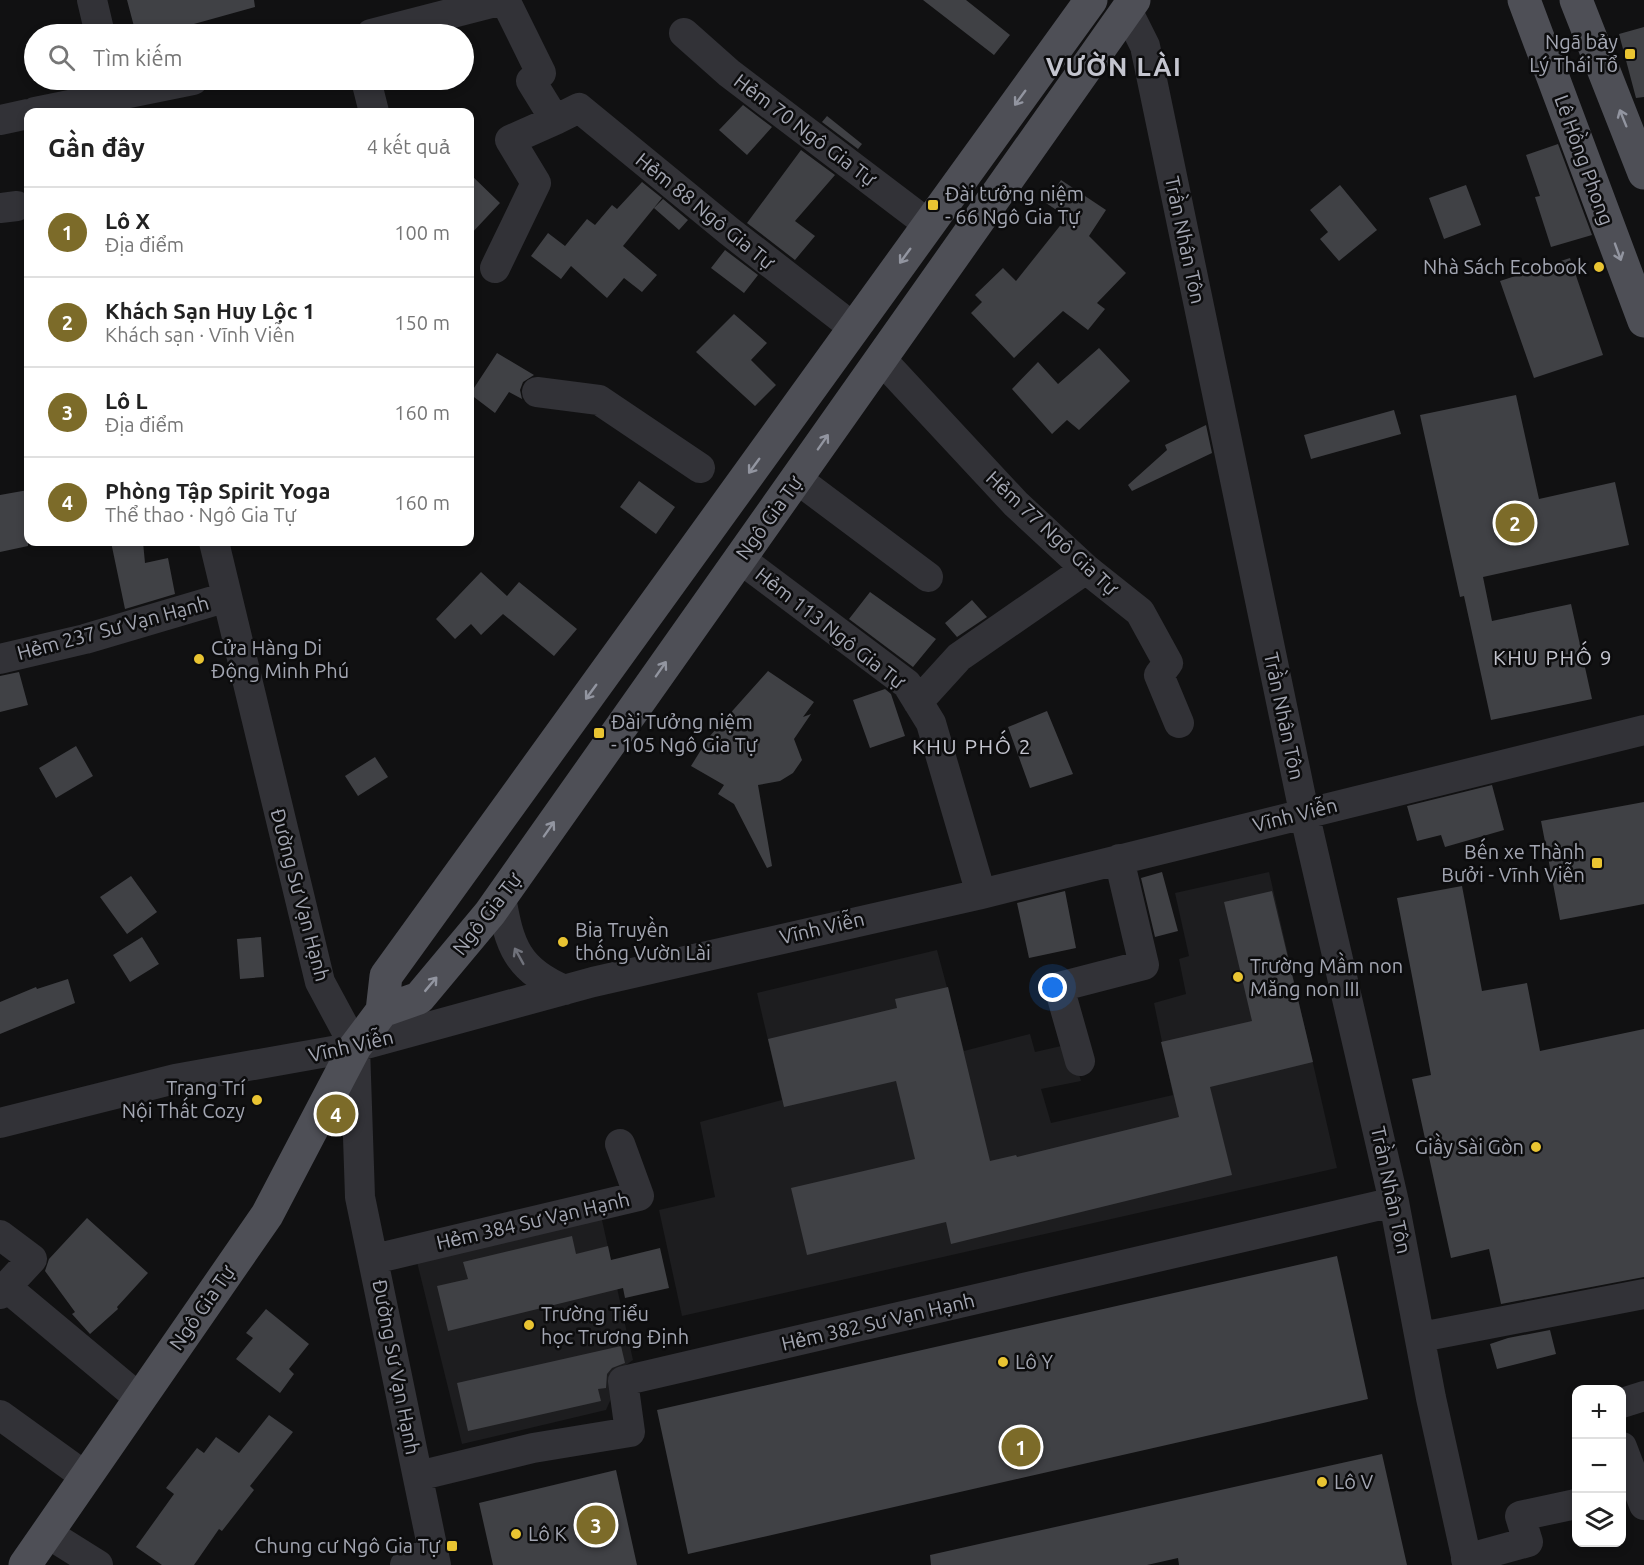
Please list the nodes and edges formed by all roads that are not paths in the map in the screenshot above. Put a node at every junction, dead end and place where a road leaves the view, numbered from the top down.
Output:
1 (92, 0) edge
2 (504, 0) edge
3 (1091, 0) edge
4 (1524, 0) edge
5 (1576, 0) edge
6 (1130, 5) edge
7 (98, 24) edge
8 (410, 24) edge
9 (684, 33) dead end
10 (143, 90) edge
11 (368, 90) edge
12 (113, 96) edge
13 (54, 108) edge
14 (373, 108) edge
15 (24, 115) edge
16 (0, 120) edge
17 (555, 120) junction
18 (1644, 172) edge
19 (928, 224) junction
20 (495, 268) dead end
21 (1644, 321) edge
22 (854, 328) junction
23 (881, 359) junction
24 (537, 392) dead end
25 (700, 468) dead end
26 (797, 479) junction
27 (215, 546) edge
28 (739, 558) junction
29 (1086, 569) junction
30 (928, 577) dead end
31 (227, 597) junction
32 (0, 659) edge
33 (918, 702) junction
34 (1179, 723) dead end
35 (1644, 730) edge
36 (1304, 812) junction
37 (1119, 859) junction
38 (981, 894) junction
39 (501, 897) junction
40 (565, 990) junction
41 (382, 1011) junction
42 (355, 1047) junction
43 (1080, 1061) dead end
44 (0, 1123) edge
45 (620, 1144) dead end
46 (1394, 1202) junction
47 (0, 1235) edge
48 (374, 1258) junction
49 (3, 1291) edge
50 (1644, 1294) edge
51 (1421, 1337) junction
52 (1644, 1396) edge
53 (139, 1398) junction
54 (1626, 1402) edge
55 (0, 1415) edge
56 (1626, 1458) edge
57 (418, 1476) junction
58 (86, 1477) junction
59 (1572, 1505) edge
60 (1626, 1505) edge
61 (1644, 1506) edge
62 (47, 1533) junction
63 (434, 1557) edge
64 (1467, 1562) edge
65 (25, 1565) edge
66 (98, 1565) edge
67 (405, 1565) edge

1 - 7 street
2 - 8 street
2 - 17 street
3 -> 19 main road
4 -> 21 main road, Lê Hồng Phong
18 -> 5 main road
6 - 23 main road, Ngô Gia Tự
6 - 36 street, Trần Nhân Tôn
9 - 19 street, Hẻm 70 Ngô Gia Tự
10 - 12 street
11 - 14 street
12 - 13 street
15 - 16 street
17 - 20 street
17 - 22 street, Hẻm 88 Ngô Gia Tự
19 -> 22 main road
22 -> 41 main road
26 -> 23 main road, Ngô Gia Tự
23 - 29 street, Hẻm 77 Ngô Gia Tự
24 - 25 street
26 - 28 main road, Ngô Gia Tự
26 - 30 street
27 - 31 street, Đường Sư Vạn Hạnh
28 - 33 street, Hẻm 113 Ngô Gia Tự
39 -> 28 main road, Ngô Gia Tự
29 - 33 street
29 - 34 street, Hẻm 77 Ngô Gia Tự
31 - 32 street, Hẻm 237 Sư Vạn Hạnh
31 - 42 street, Đường Sư Vạn Hạnh
33 - 38 street, Hẻm 113 Ngô Gia Tự
35 - 36 street, Vĩnh Viễn
36 - 37 street, Vĩnh Viễn
36 - 46 street, Trần Nhân Tôn
37 - 38 street, Vĩnh Viễn
37 - 43 street
38 - 40 street, Vĩnh Viễn
40 -> 39 street
41 -> 39 main road, Ngô Gia Tự
40 - 42 street, Vĩnh Viễn
41 - 42 main road, Ngô Gia Tự
42 - 44 street, Vĩnh Viễn
42 - 48 street, Đường Sư Vạn Hạnh
42 - 53 main road, Ngô Gia Tự
45 - 48 street, Hẻm 384 Sư Vạn Hạnh
46 - 51 street, Trần Nhân Tôn
46 - 57 street, Hẻm 382 Sư Vạn Hạnh
47 - 49 street
48 - 57 street, Đường Sư Vạn Hạnh
49 - 53 street
50 - 51 street
51 - 64 street, Trần Nhân Tôn
52 - 54 street
53 - 58 main road, Ngô Gia Tự
55 - 58 street
56 - 61 street
57 - 63 street, Đường Sư Vạn Hạnh
58 - 62 main road, Ngô Gia Tự
59 - 64 street
60 - 61 street
62 - 65 main road, Ngô Gia Tự
62 - 66 street
63 - 67 street

